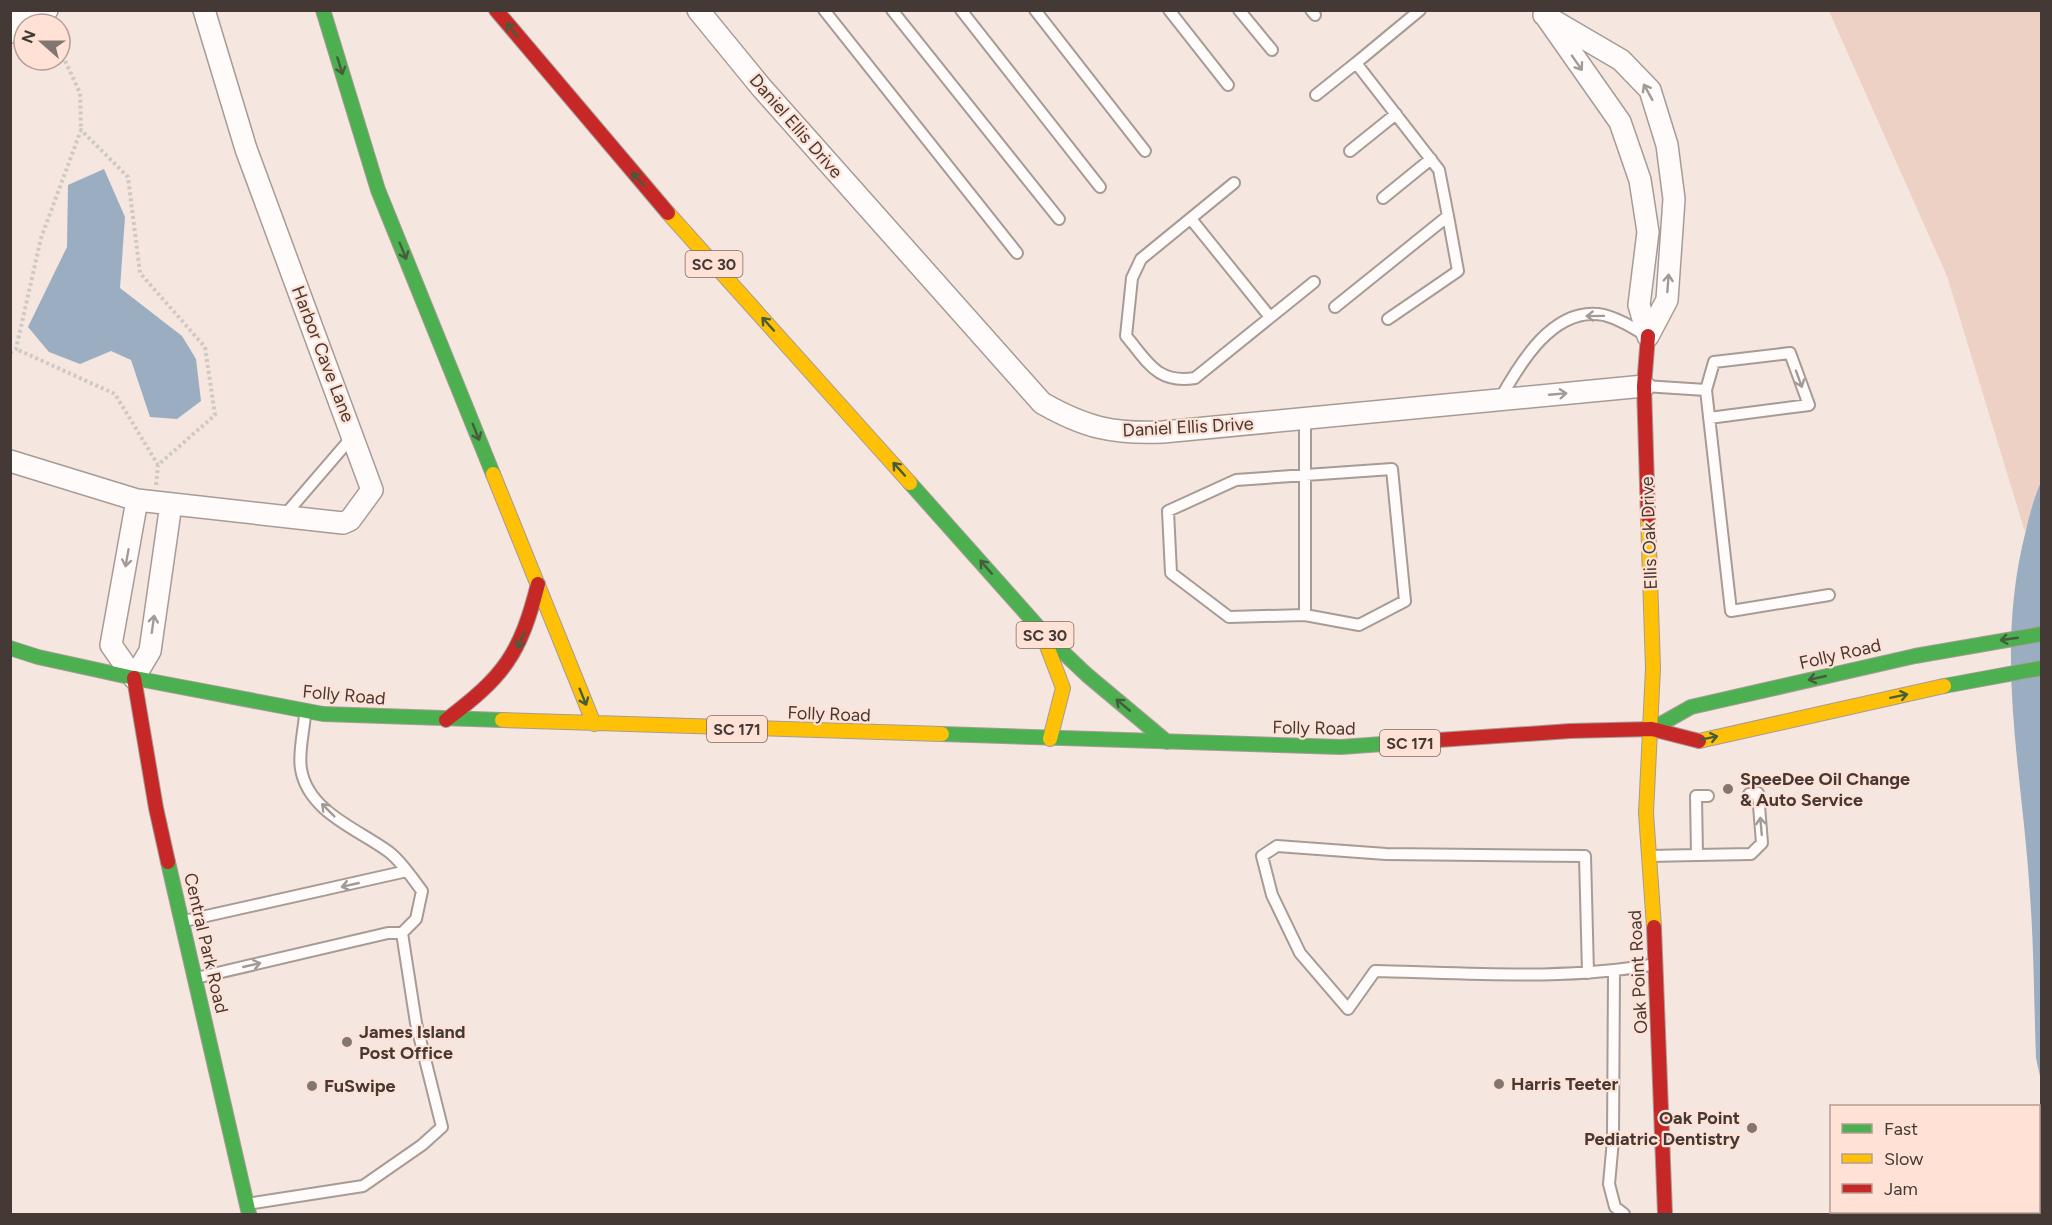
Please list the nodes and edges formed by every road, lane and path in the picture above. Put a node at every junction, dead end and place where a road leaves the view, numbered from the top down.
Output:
1 (204, 10) edge
2 (323, 10) edge
3 (496, 10) edge
4 (698, 10) edge
5 (824, 10) edge
6 (892, 10) edge
7 (961, 10) edge
8 (1035, 10) edge
9 (1169, 10) edge
10 (1239, 10) edge
11 (1420, 10) edge
12 (1543, 13) edge
13 (1272, 50) dead end
14 (1356, 63) junction
15 (70, 72) edge
16 (1228, 85) dead end
17 (1316, 95) dead end
18 (1396, 114) junction
19 (81, 130) junction
20 (1144, 151) dead end
21 (1350, 151) dead end
22 (1431, 159) junction
23 (1234, 183) dead end
24 (1100, 187) dead end
25 (1383, 198) dead end
26 (1448, 216) junction
27 (1059, 219) dead end
28 (1191, 219) junction
29 (1017, 253) dead end
30 (1314, 282) dead end
31 (1335, 308) dead end
32 (1270, 317) junction
33 (1388, 319) dead end
34 (1648, 336) junction
35 (16, 348) junction
36 (10, 353) edge
37 (1644, 386) junction
38 (1706, 390) junction
39 (1500, 399) junction
40 (1305, 418) junction
41 (1709, 418) junction
42 (354, 435) junction
43 (10, 461) edge
44 (1305, 477) junction
45 (137, 500) junction
46 (171, 504) junction
47 (284, 516) junction
48 (537, 584) junction
49 (1829, 595) dead end
50 (1305, 615) junction
51 (1040, 629) junction
52 (2042, 634) edge
53 (10, 648) edge
54 (2042, 668) edge
55 (134, 678) junction
56 (305, 711) junction
57 (446, 720) junction
58 (594, 724) junction
59 (1652, 729) junction
60 (1050, 740) junction
61 (1167, 742) junction
62 (1749, 794) dead end
63 (1708, 796) dead end
64 (1697, 855) junction
65 (1649, 856) junction
66 (406, 871) junction
67 (183, 922) junction
68 (402, 933) junction
69 (1657, 964) junction
70 (1614, 972) junction
71 (1588, 973) junction
72 (195, 978) junction
73 (248, 1209) edge
74 (1624, 1215) edge
75 (1665, 1215) edge

1 - 42 street, Harbor Cave Lane
2 -> 48 main road
51 -> 3 main road, SC 30
4 - 40 street, Daniel Ellis Drive
5 - 29 lane
6 - 27 lane
7 - 24 lane
8 - 20 lane
9 - 16 lane
10 - 13 lane
11 - 14 lane
12 -> 34 street, Ellis Oak Drive
34 -> 12 street, Ellis Oak Drive
14 - 17 lane
14 - 18 lane
15 - 19 path
18 - 21 lane
18 - 22 lane
19 - 35 path
19 - 35 path
22 - 25 lane
22 - 26 lane
23 - 28 lane
26 - 31 lane
26 - 33 lane
28 - 32 lane
28 - 32 lane
30 - 32 lane
34 - 37 main road, Ellis Oak Drive
34 -> 39 lane
35 - 36 path
37 - 38 lane
39 -> 37 street, Daniel Ellis Drive
37 - 59 main road, Ellis Oak Drive
38 - 41 lane
38 -> 41 lane
39 - 40 street, Daniel Ellis Drive
40 - 44 lane
41 - 49 lane
42 - 47 lane
42 - 47 street, Harbor Cave Lane
43 - 45 street, Harbor Cave Lane
44 - 50 lane
44 - 50 lane
44 - 50 lane
45 - 46 street, Harbor Cave Lane
45 -> 55 street
46 - 47 street, Harbor Cave Lane
55 -> 46 street
48 -> 57 main road
48 -> 58 main road
51 - 60 main road
61 -> 51 main road, SC 30
52 -> 59 main road, Folly Road / SC 171
53 - 55 main road, Folly Road
59 -> 54 main road, Folly Road / SC 171
55 - 56 main road, Folly Road
55 - 67 main road, Central Park Road
56 - 57 main road, Folly Road
66 -> 56 lane
57 - 58 main road, Folly Road
58 - 60 main road, Folly Road / SC 171
59 - 61 main road, Folly Road / SC 171
59 - 65 main road, Oak Point Road
60 - 61 main road, Folly Road / SC 171
64 -> 62 lane
63 - 64 lane
64 - 65 lane
65 - 69 main road, Oak Point Road
66 -> 67 lane
66 - 68 lane
67 - 72 main road, Central Park Road
72 -> 68 lane
68 - 73 lane
69 - 70 lane
69 - 75 main road, Oak Point Road
70 - 71 lane
70 - 74 lane
71 - 71 lane
72 - 73 main road, Central Park Road

